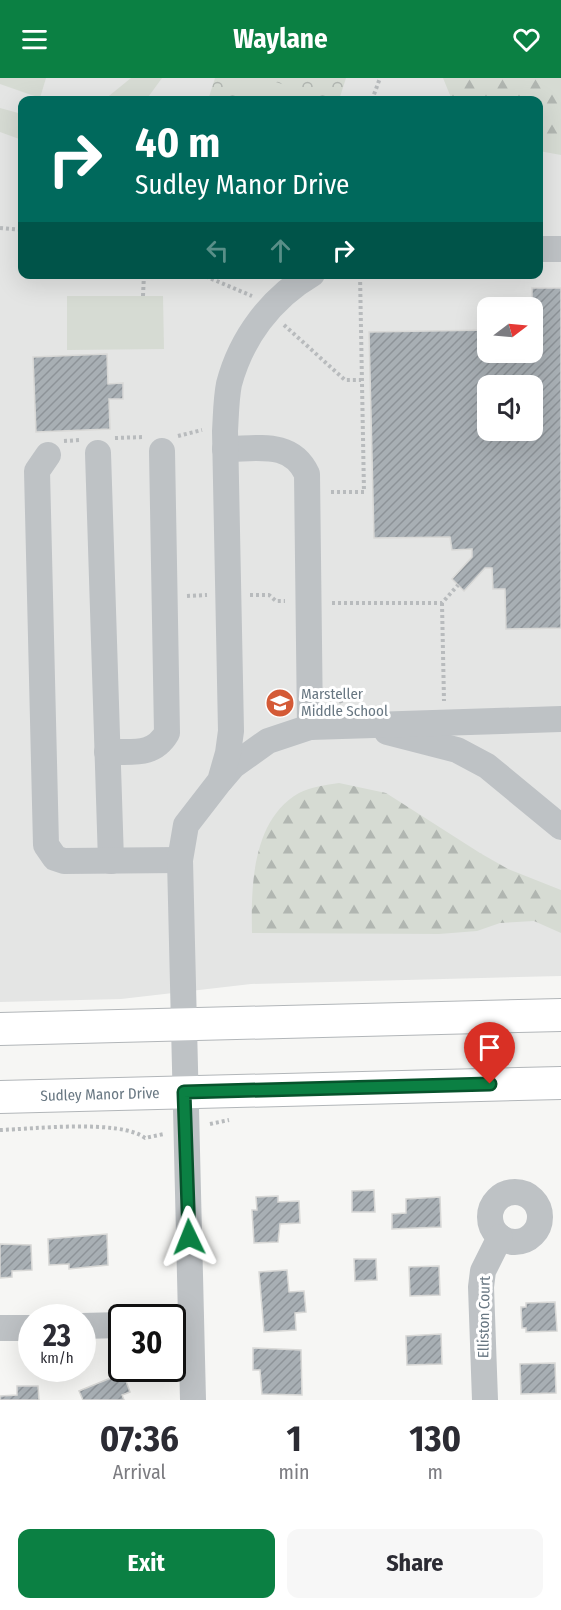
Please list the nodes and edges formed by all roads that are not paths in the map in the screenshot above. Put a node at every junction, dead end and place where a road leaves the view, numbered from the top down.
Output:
1 (543, 249) edge
2 (561, 249) edge
3 (304, 279) edge
4 (225, 449) junction
5 (162, 451) dead end
6 (98, 453) dead end
7 (48, 455) dead end
8 (356, 714) junction
9 (561, 719) edge
10 (310, 727) junction
11 (107, 752) junction
12 (220, 780) junction
13 (561, 827) edge
14 (180, 860) junction
15 (111, 861) junction
16 (561, 1015) edge
17 (183, 1025) junction
18 (0, 1029) edge
19 (561, 1083) edge
20 (184, 1092) junction
21 (0, 1097) edge
22 (500, 1237) dead end
23 (182, 1304) edge
24 (0, 1328) edge
25 (18, 1328) edge
26 (186, 1352) edge
27 (193, 1400) edge
28 (485, 1400) edge

1 - 2 street
3 - 4 street
4 - 10 street
4 - 12 street
5 - 11 street
6 - 11 street
7 - 15 street
8 - 9 street
8 - 10 street
8 - 13 street
10 - 12 street
11 - 15 street
12 - 14 street
14 - 15 street
14 - 17 street
16 - 17 main road
17 - 18 main road
17 - 20 street
19 - 20 main road, Sudley Manor Drive
20 - 21 main road, Sudley Manor Drive
20 - 23 street
22 - 28 street, Elliston Court
24 - 25 street
26 - 27 street

